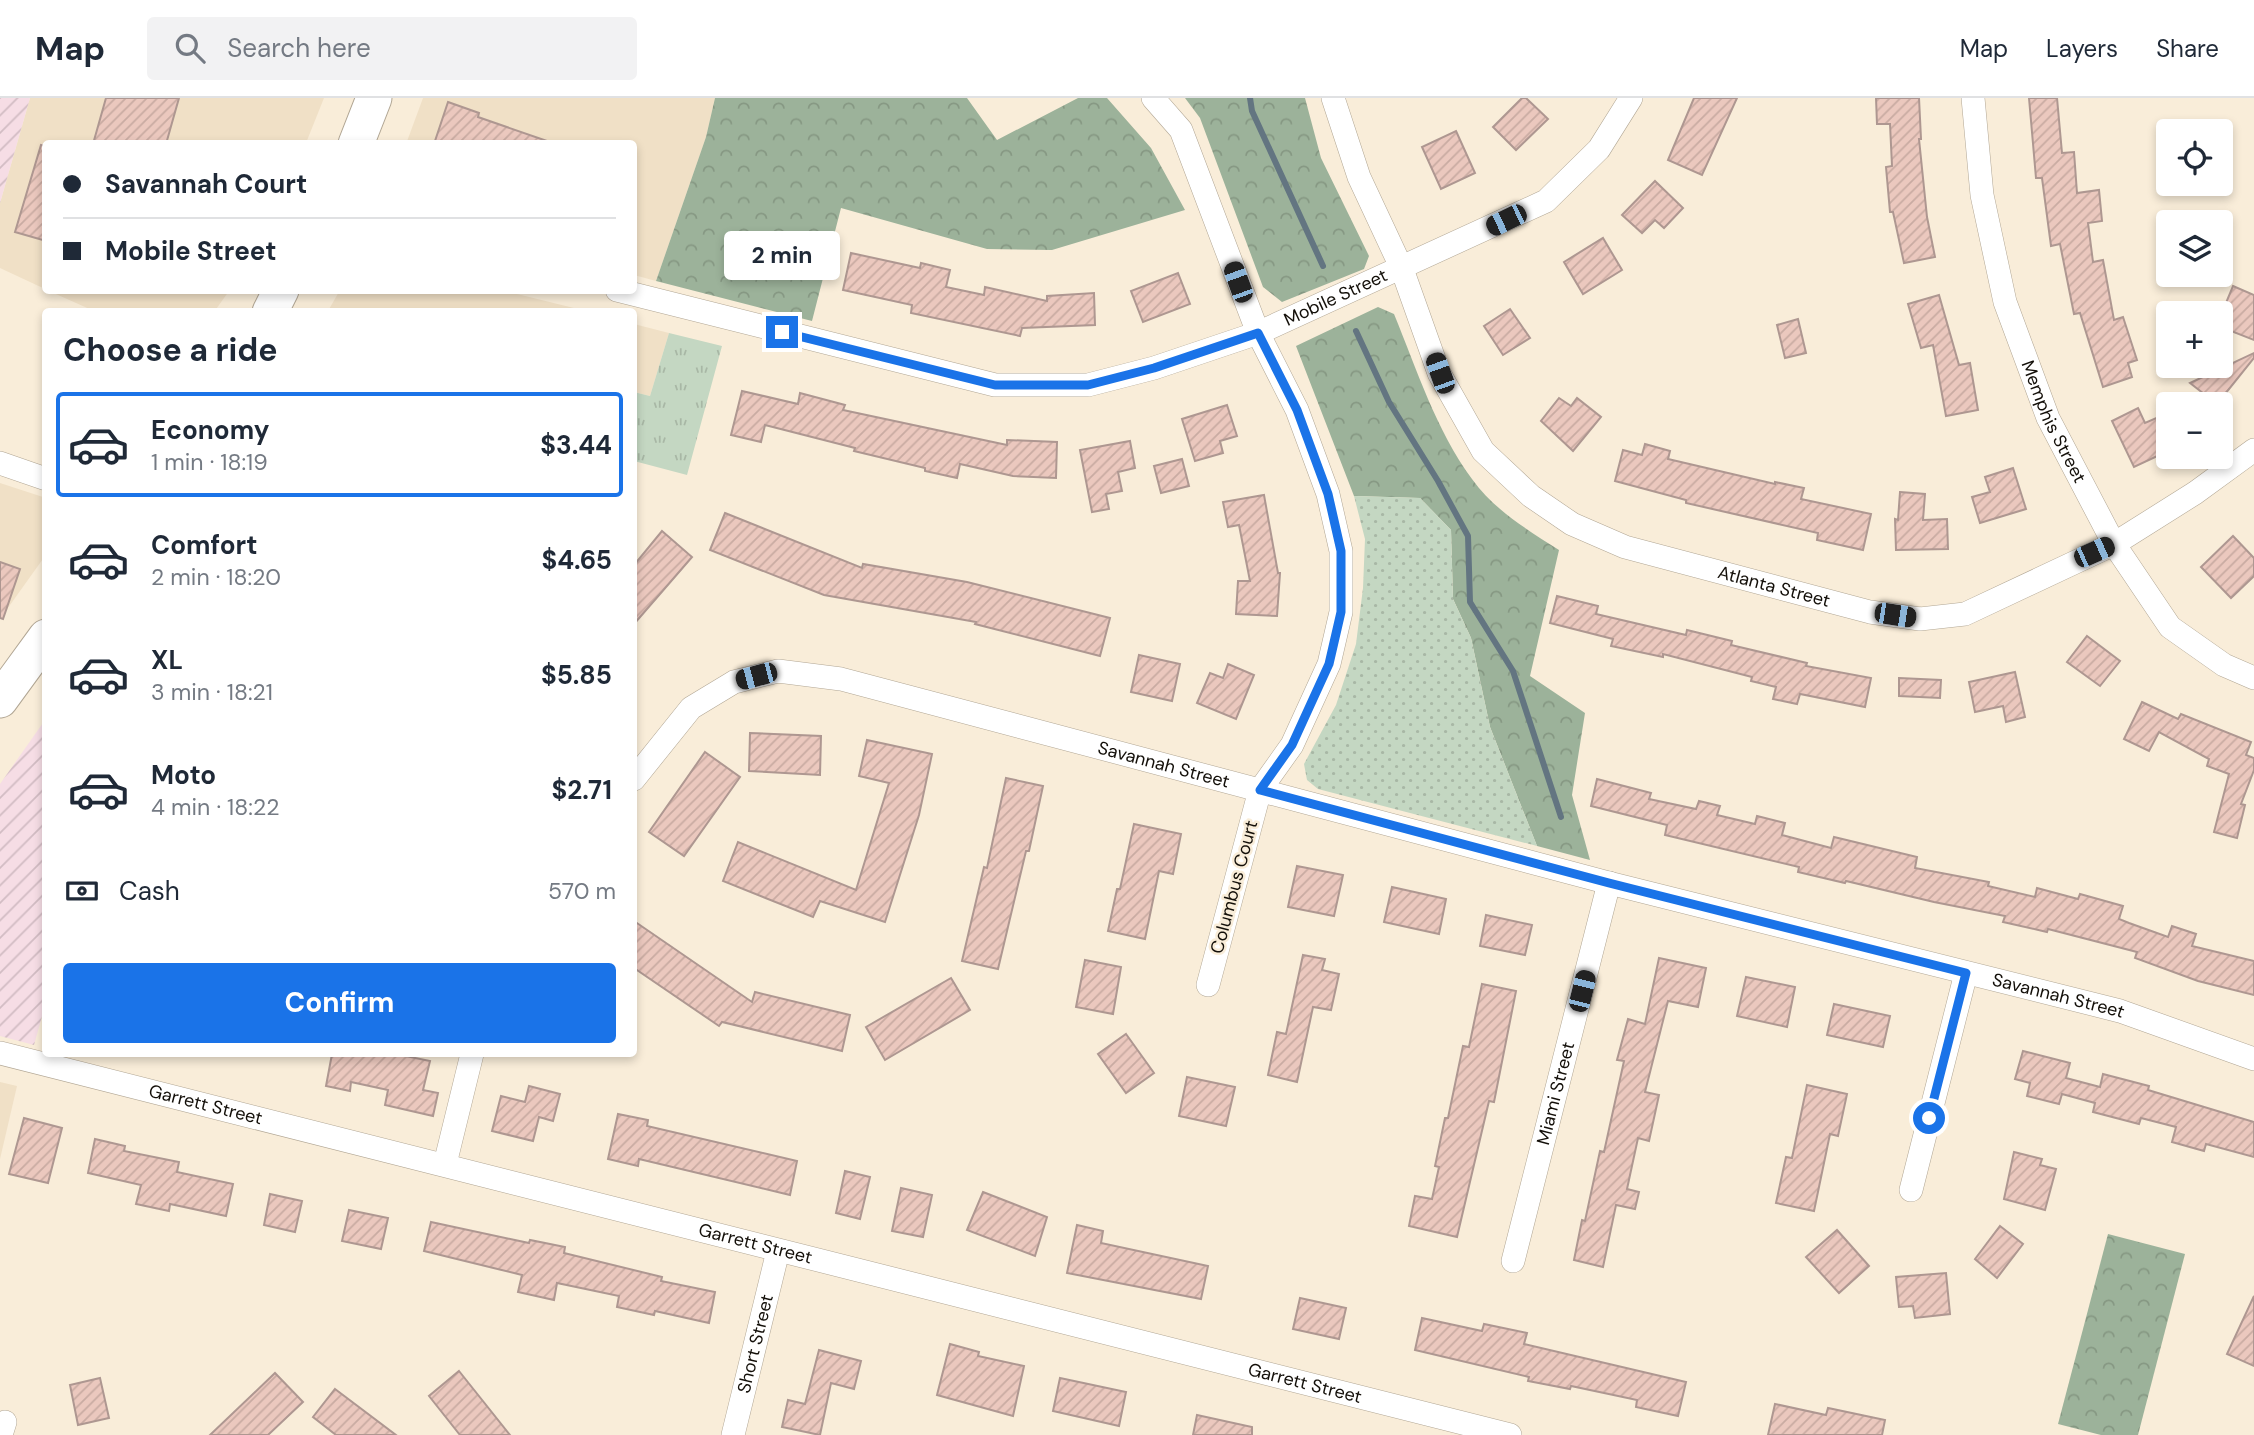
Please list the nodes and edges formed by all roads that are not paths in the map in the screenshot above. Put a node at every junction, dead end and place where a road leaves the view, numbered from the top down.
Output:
1 (374, 98) edge
2 (1153, 98) edge
3 (1334, 98) edge
4 (1632, 98) edge
5 (1973, 98) edge
6 (358, 140) edge
7 (1402, 269) junction
8 (633, 294) edge
9 (1258, 333) junction
10 (2254, 450) edge
11 (0, 463) edge
12 (42, 479) edge
13 (2114, 544) junction
14 (42, 642) edge
15 (2254, 678) edge
16 (0, 700) edge
17 (637, 775) edge
18 (1260, 790) junction
19 (1609, 883) junction
20 (1966, 973) junction
21 (1208, 985) dead end
22 (0, 1053) edge
23 (471, 1057) edge
24 (2254, 1059) edge
25 (445, 1164) junction
26 (1911, 1190) dead end
27 (778, 1251) junction
28 (1513, 1261) dead end
29 (733, 1435) edge
30 (1510, 1435) edge

1 - 6 main road
2 - 9 street
3 - 7 street, Atlanta Street
4 - 7 street, Mobile Street
5 - 13 street, Memphis Street
7 - 9 street, Mobile Street
7 - 13 street, Atlanta Street
8 - 9 street, Mobile Street
9 - 18 street
10 - 13 street, Atlanta Street
11 - 12 street
13 - 15 street, Memphis Street
14 - 16 main road
17 - 18 street, Savannah Street
18 - 19 street, Savannah Street
18 - 21 street, Columbus Court
19 - 20 street, Savannah Street
19 - 28 street, Miami Street
20 - 24 street, Savannah Street
20 - 26 street
22 - 25 street, Garrett Street
23 - 25 street
25 - 27 street, Garrett Street
27 - 29 street, Short Street
27 - 30 street, Garrett Street

